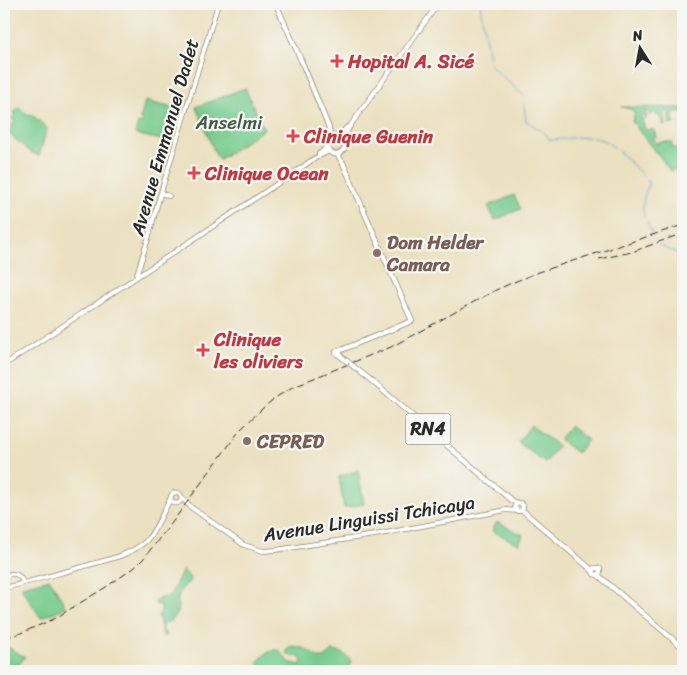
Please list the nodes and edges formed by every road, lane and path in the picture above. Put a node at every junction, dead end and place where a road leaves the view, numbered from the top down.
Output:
1 (218, 4) edge
2 (276, 4) edge
3 (437, 4) edge
4 (329, 128) junction
5 (337, 136) junction
6 (330, 138) junction
7 (344, 139) junction
8 (327, 144) junction
9 (330, 151) junction
10 (343, 151) junction
11 (337, 154) junction
12 (312, 160) junction
13 (344, 163) junction
14 (161, 193) junction
15 (169, 196) dead end
16 (150, 211) dead end
17 (155, 216) junction
18 (136, 277) junction
19 (4, 366) edge
20 (171, 497) junction
21 (182, 498) junction
22 (177, 503) junction
23 (188, 505) junction
24 (517, 506) junction
25 (164, 510) junction
26 (4, 578) edge
27 (24, 581) junction
28 (4, 588) edge
29 (683, 646) edge

1 - 14 main road, Avenue Emmanuel Dadet
2 - 4 highway
3 - 5 main road
3 - 7 main road
4 - 5 highway
4 - 6 highway
5 - 6 highway
5 - 7 highway
6 - 8 highway
7 - 10 highway, RN4
8 - 9 highway
8 - 12 main road
9 - 11 highway, RN4
9 - 12 main road
10 - 11 highway
10 - 13 highway, RN4
11 - 13 highway, RN4
12 - 18 main road
13 - 24 highway, RN4
14 - 15 main road
14 - 17 main road, Avenue Emmanuel Dadet
16 - 17 main road
17 - 18 main road, Avenue Emmanuel Dadet
18 - 19 main road
20 - 21 main road
20 - 22 main road
20 - 25 main road
21 - 22 main road
21 - 23 main road
22 - 23 main road
22 - 25 main road
23 - 24 main road, Avenue Linguissi Tchicaya
24 - 29 highway, RN4
25 - 27 main road
26 - 27 main road
27 - 28 main road

